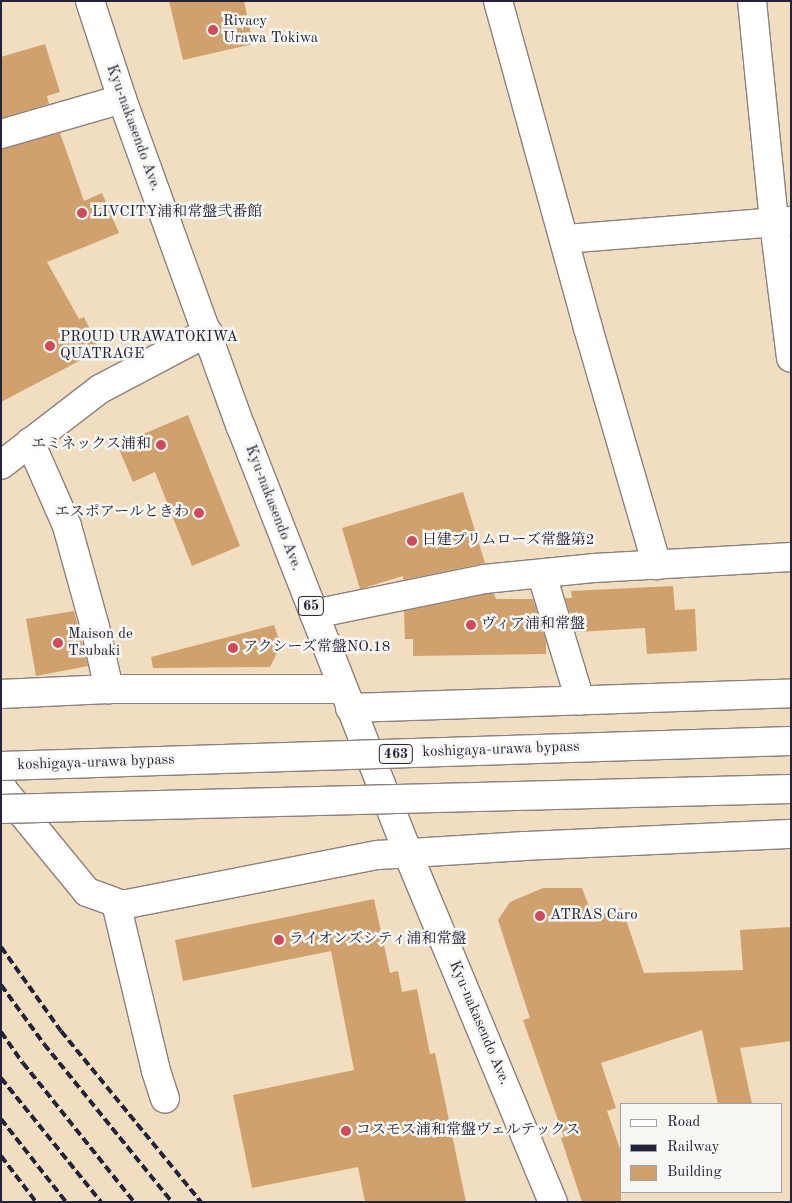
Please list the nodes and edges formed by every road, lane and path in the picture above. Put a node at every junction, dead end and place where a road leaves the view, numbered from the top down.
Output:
1 (90, 1) edge
2 (498, 1) edge
3 (752, 1) edge
4 (122, 99) junction
5 (1, 134) edge
6 (782, 222) edge
7 (564, 239) junction
8 (208, 332) junction
9 (791, 358) edge
10 (30, 442) junction
11 (1, 465) edge
12 (791, 557) edge
13 (657, 565) junction
14 (542, 575) junction
15 (314, 614) junction
16 (109, 689) junction
17 (791, 693) edge
18 (1, 694) edge
19 (346, 699) junction
20 (580, 700) junction
21 (791, 741) edge
22 (1, 766) edge
23 (1, 784) edge
24 (791, 789) edge
25 (1, 810) edge
26 (791, 834) edge
27 (408, 854) junction
28 (116, 903) junction
29 (166, 1099) dead end
30 (553, 1202) edge

1 - 4 main road, Kyu-nakasendo Ave. / 65
2 - 7 main road
3 - 6 main road
4 - 5 main road
4 - 8 main road, Kyu-nakasendo Ave. / 65
6 - 7 main road
6 - 9 main road
7 - 13 main road
8 - 10 main road
8 - 15 main road, Kyu-nakasendo Ave. / 65
10 - 11 main road
10 - 16 main road
12 - 13 main road
13 - 14 main road
14 - 15 main road
14 - 20 main road
15 - 19 main road, Kyu-nakasendo Ave. / 65
16 - 18 main road
16 - 19 main road
17 - 20 main road
19 - 20 main road
19 - 27 main road, Kyu-nakasendo Ave. / 65
21 - 22 main road, koshigaya-urawa bypass / 463, bridge
23 - 28 main road
24 - 25 main road, bridge
26 - 27 main road
27 - 28 main road
27 - 30 main road, Kyu-nakasendo Ave. / 65
28 - 29 main road

